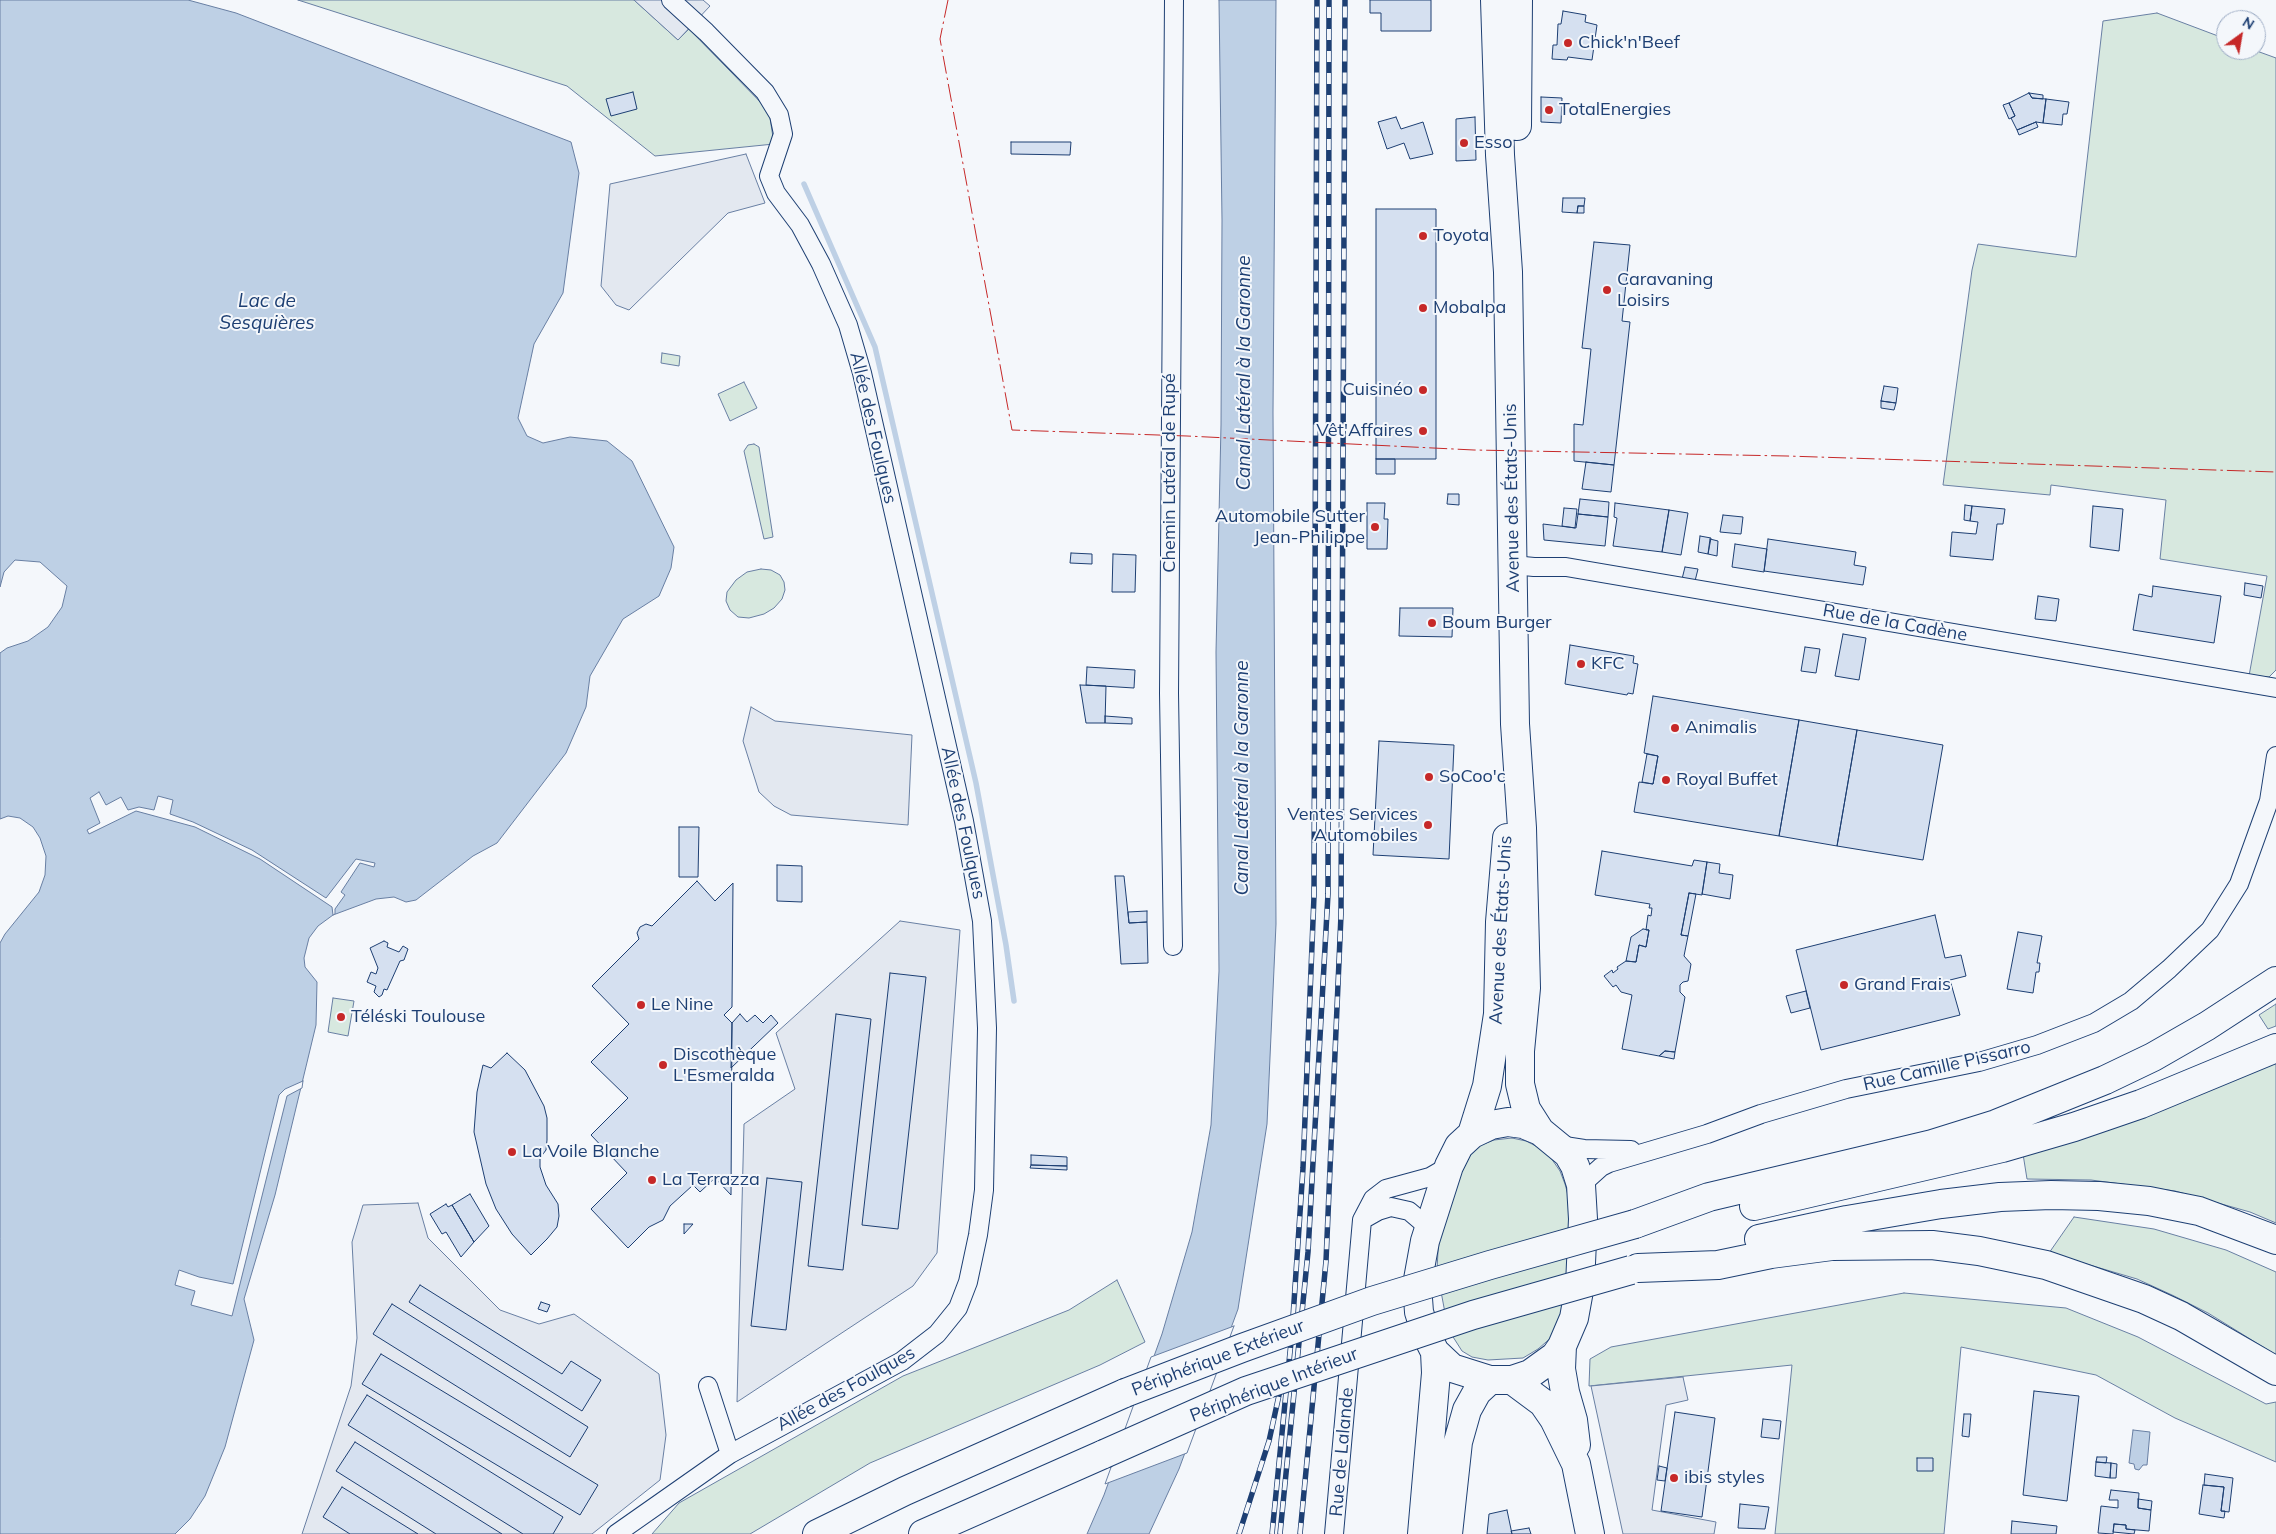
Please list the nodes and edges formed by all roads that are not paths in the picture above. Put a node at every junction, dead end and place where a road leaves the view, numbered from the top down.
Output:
1 (671, 0) edge
2 (1174, 0) edge
3 (1496, 0) edge
4 (1518, 0) edge
5 (1508, 272) junction
6 (1513, 565) junction
7 (2276, 688) edge
8 (1515, 724) junction
9 (2276, 756) edge
10 (1173, 946) dead end
11 (2276, 981) edge
12 (2276, 1048) edge
13 (1472, 1134) junction
14 (1549, 1138) junction
15 (1647, 1150) junction
16 (1449, 1166) junction
17 (1581, 1185) junction
18 (1362, 1220) junction
19 (1635, 1224) junction
20 (1429, 1228) junction
21 (2276, 1240) edge
22 (1634, 1269) junction
23 (1562, 1346) junction
24 (1435, 1352) junction
25 (2276, 1371) edge
26 (1501, 1380) junction
27 (708, 1386) dead end
28 (730, 1454) junction
29 (1576, 1464) junction
30 (616, 1534) edge
31 (817, 1534) edge
32 (923, 1534) edge
33 (1334, 1534) edge
34 (1422, 1534) edge
35 (1448, 1534) edge
36 (1590, 1534) edge

1 - 28 street, Allée des Foulques
2 - 10 street, Chemin Latéral de Rupé
3 - 5 main road, Avenue des États-Unis
4 - 5 main road, Avenue des États-Unis
5 - 6 main road, Avenue des États-Unis
6 - 7 street, Rue de la Cadène
6 - 8 main road, Avenue des États-Unis
8 - 13 main road, Avenue des États-Unis
8 - 14 main road, Avenue des États-Unis
9 - 15 street, Rue Camille Pissarro
11 - 19 main road
12 - 19 main road
13 - 14 main road
13 - 16 main road
14 - 15 street, Rue Camille Pissarro
14 - 17 main road, Avenue des États-Unis
15 - 17 street, Rue Camille Pissarro
16 - 18 street, Rue de Lalande
16 - 20 main road
17 - 23 main road, Avenue des États-Unis
18 - 20 street
18 - 33 street, Rue de Lalande
19 - 31 main road, Périphérique Extérieur, bridge
20 - 24 main road
21 - 22 main road
22 - 25 main road
22 - 32 main road, Périphérique Intérieur, bridge
23 - 26 main road
23 - 29 main road
24 - 26 main road
24 - 34 main road
26 - 29 main road
26 - 35 main road
27 - 28 street
28 - 30 street, Allée des Foulques
29 - 36 main road

